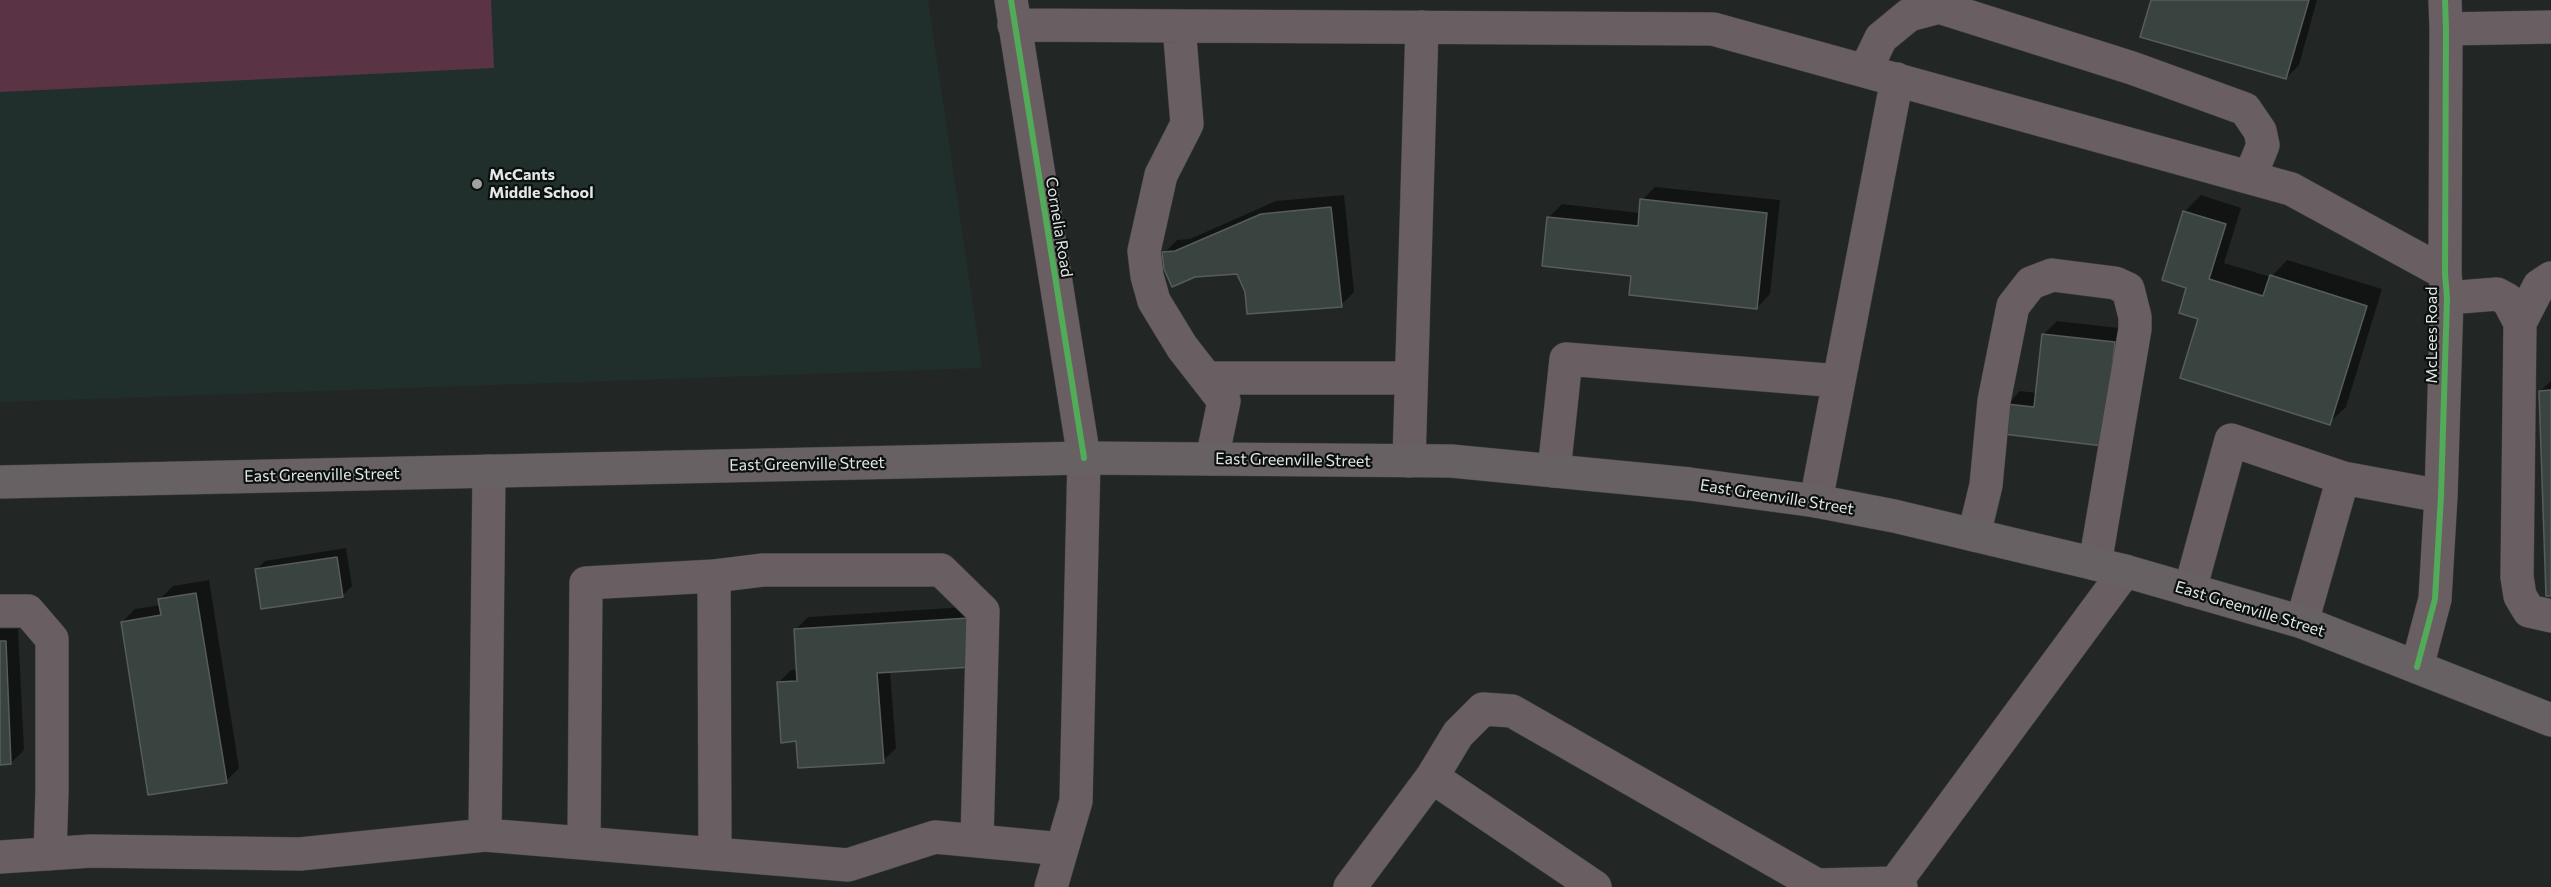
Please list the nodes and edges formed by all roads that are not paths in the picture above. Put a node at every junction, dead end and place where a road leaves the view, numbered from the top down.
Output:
1 (1012, 13) edge
2 (2446, 15) edge
3 (1179, 26) junction
4 (1422, 27) junction
5 (2551, 27) edge
6 (1865, 71) junction
7 (1897, 80) junction
8 (2250, 177) junction
9 (2551, 278) edge
10 (2446, 285) junction
11 (2520, 323) junction
12 (1206, 378) junction
13 (1411, 378) junction
14 (1839, 381) junction
15 (1084, 458) junction
16 (1212, 459) junction
17 (1408, 461) junction
18 (489, 471) junction
19 (1554, 471) junction
20 (2343, 478) junction
21 (0, 482) edge
22 (2441, 496) junction
23 (1816, 501) junction
24 (1974, 535) junction
25 (2110, 568) junction
26 (714, 576) junction
27 (2190, 590) junction
28 (0, 611) edge
29 (2551, 616) edge
30 (2302, 622) junction
31 (2417, 667) junction
32 (2551, 720) edge
33 (1432, 777) junction
34 (485, 835) junction
35 (977, 841) junction
36 (584, 842) junction
37 (1062, 849) junction
38 (50, 854) junction
39 (715, 854) junction
40 (0, 857) edge
41 (1358, 884) edge
42 (1817, 886) edge
43 (1896, 886) edge
44 (1051, 887) edge
45 (1595, 887) edge

1 - 3 street
1 - 15 street, Cornelia Road
2 - 5 street
2 - 10 street, McLees Road
3 - 4 street
3 - 12 street
4 - 6 street
4 - 13 street
6 - 7 street
6 - 8 street
7 - 8 street
7 - 14 street
8 - 10 street
9 - 11 street
10 - 11 street
10 - 22 street, McLees Road
11 - 29 street
12 - 13 street
12 - 16 street
13 - 17 street
14 - 19 street
14 - 23 street
15 - 16 main road, East Greenville Street
15 - 18 main road, East Greenville Street
15 - 37 street, Cornelia Road
16 - 17 main road, East Greenville Street
17 - 19 main road, East Greenville Street
18 - 21 main road, East Greenville Street
18 - 34 street
19 - 23 main road, East Greenville Street
20 - 22 street
20 - 27 street
20 - 30 street
22 - 31 street, McLees Road
23 - 24 main road, East Greenville Street
24 - 25 main road, East Greenville Street
24 - 25 street
25 - 27 main road, East Greenville Street
25 - 43 street
26 - 35 street
26 - 36 street
26 - 39 street
27 - 30 main road, East Greenville Street
28 - 38 street
30 - 31 main road, East Greenville Street
31 - 32 main road, East Greenville Street
33 - 41 street
33 - 42 street
33 - 45 street
34 - 36 street
34 - 38 street
35 - 37 street
35 - 39 street
36 - 39 street
37 - 44 street, Cornelia Road
38 - 40 street
42 - 43 street

